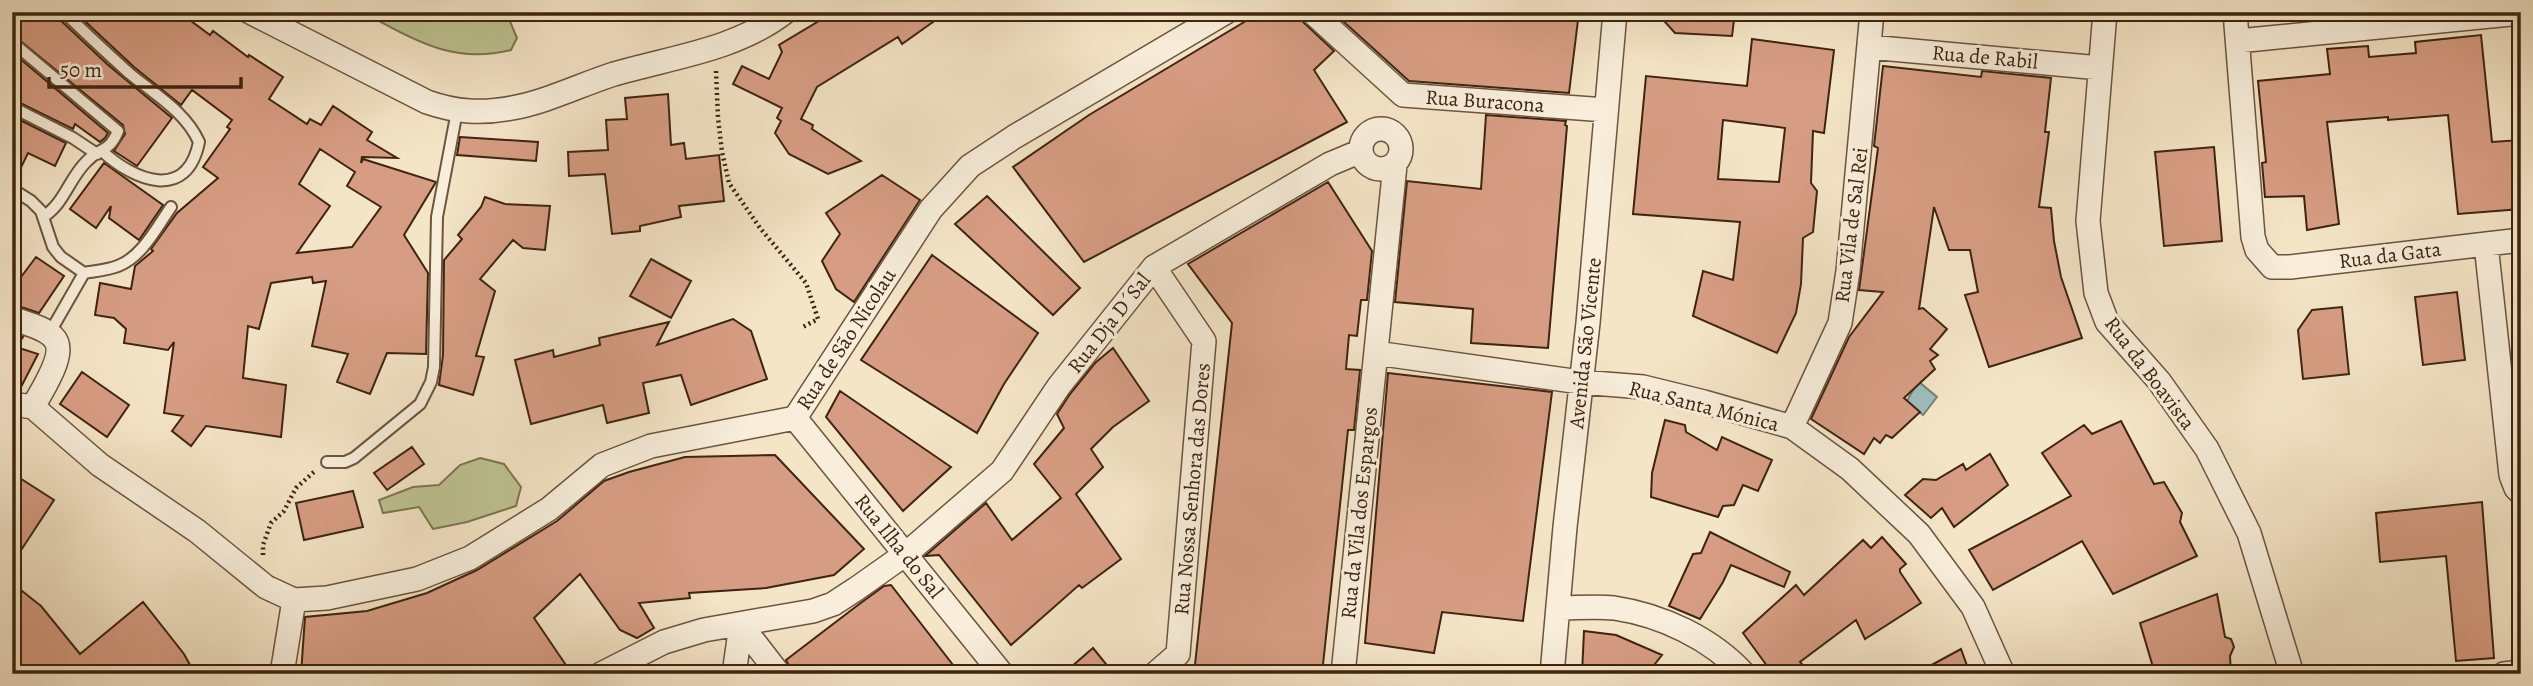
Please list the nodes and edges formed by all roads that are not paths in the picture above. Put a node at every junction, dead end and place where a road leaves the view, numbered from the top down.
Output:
1 (64, 12) edge
2 (250, 12) edge
3 (785, 12) edge
4 (1226, 12) edge
5 (1312, 12) edge
6 (1615, 12) edge
7 (1871, 12) edge
8 (2105, 12) edge
9 (2235, 12) edge
10 (2521, 13) edge
11 (2238, 41) junction
12 (12, 42) edge
13 (1869, 47) junction
14 (2100, 68) junction
15 (1403, 95) junction
16 (12, 107) edge
17 (1606, 110) junction
18 (457, 111) junction
19 (1392, 131) junction
20 (1361, 151) junction
21 (99, 153) junction
22 (1395, 165) junction
23 (12, 189) edge
24 (171, 207) dead end
25 (43, 217) junction
26 (2521, 240) edge
27 (2486, 244) junction
28 (1154, 267) junction
29 (84, 272) junction
30 (12, 318) edge
31 (49, 334) junction
32 (1376, 353) junction
33 (1580, 382) junction
34 (23, 406) edge
35 (795, 418) junction
36 (1792, 428) junction
37 (327, 462) road end
38 (2521, 493) edge
39 (906, 553) junction
40 (294, 600) junction
41 (1559, 608) junction
42 (741, 625) junction
43 (2521, 672) edge
44 (282, 674) edge
45 (601, 674) edge
46 (734, 674) edge
47 (779, 674) edge
48 (1002, 674) edge
49 (1155, 674) edge
50 (1343, 674) edge
51 (1552, 674) edge
52 (1744, 674) edge
53 (2003, 674) edge
54 (2292, 674) edge
55 (2504, 674) edge

1 - 21 lane
2 - 18 street
3 - 18 street
4 - 35 street, Rua de São Nicolau
5 - 15 street, Rua Buracona
6 - 17 street, Avenida São Vicente
7 - 13 street, Rua Vila de Sal Rei
8 - 14 street, Rua da Boavista
9 - 11 street
10 - 11 street
11 - 27 street, Rua da Gata
12 - 21 lane
13 - 14 street, Rua de Rabil
13 - 36 street, Rua Vila de Sal Rei
14 - 54 street, Rua da Boavista
15 - 17 street, Rua Buracona
15 - 19 street
16 - 21 lane
17 - 33 street, Avenida São Vicente
18 - 37 lane
19 - 20 street
19 - 22 street
20 - 22 street
20 - 28 street, Rua Dja D´Sal
21 - 25 lane
22 - 32 street, Rua da Vila dos Espargos
23 - 25 lane
24 - 29 lane
25 - 29 lane
26 - 27 street, Rua da Gata
27 - 38 street
28 - 39 street, Rua Dja D´Sal
28 - 49 street, Rua Nossa Senhora das Dores
29 - 31 lane
30 - 31 street
31 - 34 street
32 - 33 street, Rua Santa Mónica
32 - 50 street, Rua da Vila dos Espargos
33 - 36 street, Rua Santa Mónica
33 - 41 street, Avenida São Vicente
34 - 40 street
35 - 39 street, Rua Ilha do Sal
35 - 40 street, Rua de São Nicolau
36 - 53 street, Rua Santa Mónica
39 - 42 street, Rua Dja D´Sal
39 - 48 street, Rua Ilha do Sal
40 - 44 street
41 - 51 street, Avenida São Vicente
41 - 52 street
42 - 45 street, Rua Dja D´Sal
42 - 46 street
42 - 47 street
43 - 55 street

